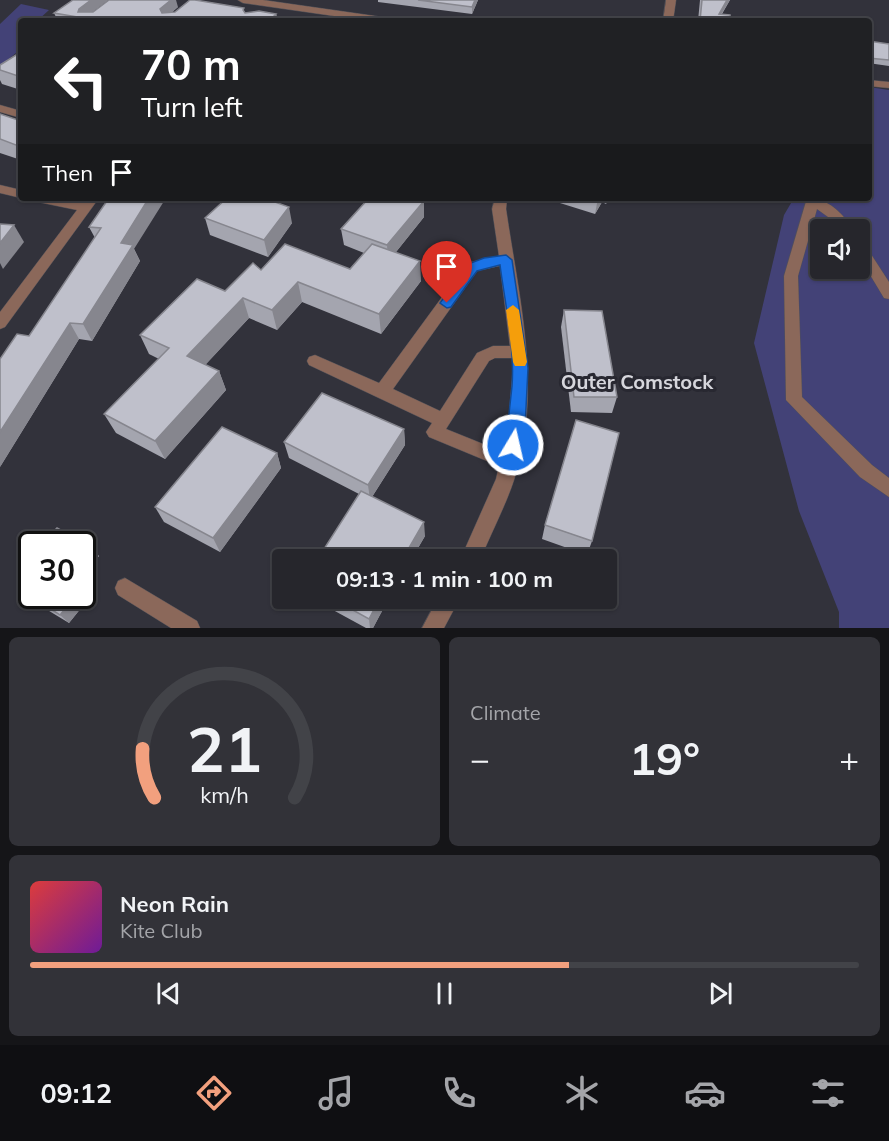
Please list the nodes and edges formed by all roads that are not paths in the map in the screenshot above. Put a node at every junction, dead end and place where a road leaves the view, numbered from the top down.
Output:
1 (243, 0) edge
2 (670, 0) edge
3 (271, 4) junction
4 (258, 15) edge
5 (326, 17) edge
6 (342, 18) edge
7 (668, 18) edge
8 (872, 83) edge
9 (889, 85) edge
10 (0, 108) edge
11 (18, 114) edge
12 (0, 189) edge
13 (18, 193) edge
14 (500, 201) edge
15 (813, 201) edge
16 (817, 201) edge
17 (90, 202) edge
18 (840, 219) edge
19 (506, 260) junction
20 (870, 264) edge
21 (889, 294) edge
22 (0, 322) edge
23 (518, 352) junction
24 (315, 361) dead end
25 (382, 392) junction
26 (443, 420) junction
27 (509, 462) junction
28 (889, 489) edge
29 (476, 549) edge
30 (125, 588) dead end
31 (443, 609) edge
32 (190, 628) edge
33 (432, 628) edge

1 - 3 street
2 - 7 street
3 - 4 street
3 - 5 street
5 - 6 street
8 - 9 street
10 - 11 street
12 - 13 street
14 - 19 street
15 - 28 street
16 - 18 street
17 - 22 street
19 - 23 street
19 - 25 street
20 - 21 street
23 - 26 street
23 - 27 street
24 - 25 street
25 - 26 street
26 - 27 street
27 - 29 street
30 - 32 street
31 - 33 street

